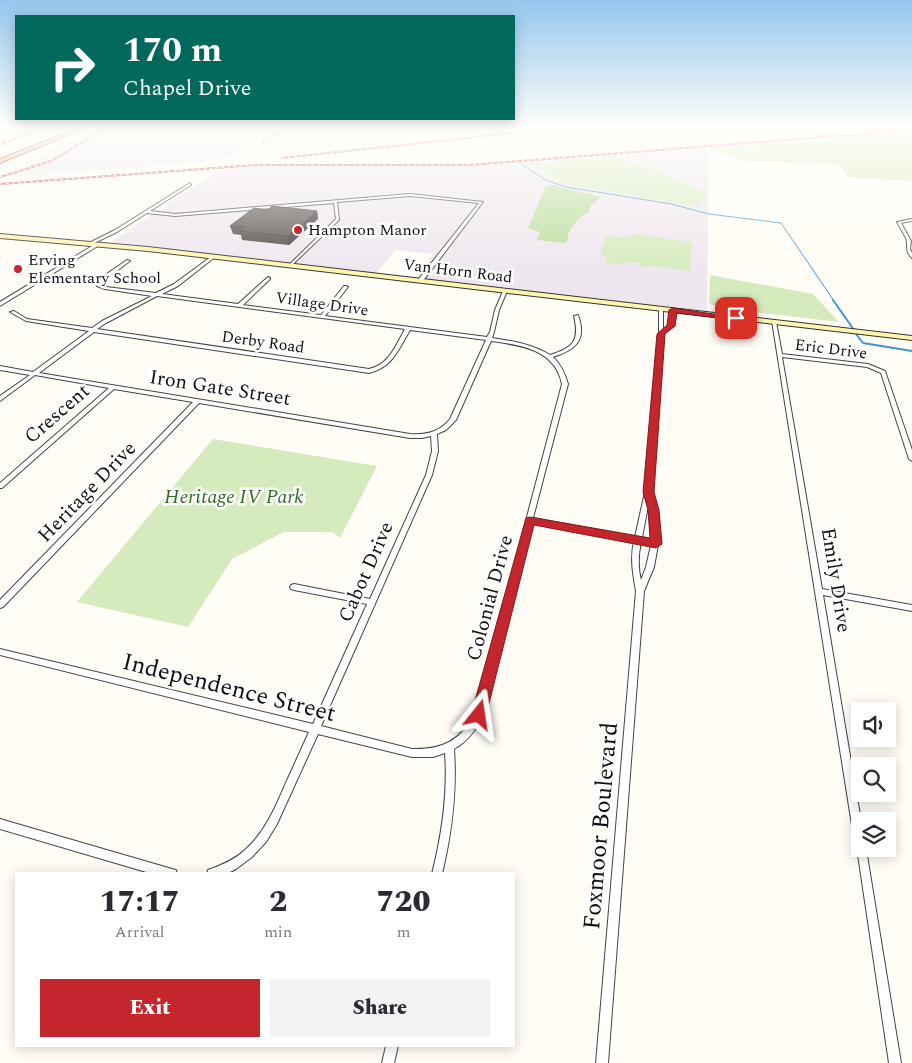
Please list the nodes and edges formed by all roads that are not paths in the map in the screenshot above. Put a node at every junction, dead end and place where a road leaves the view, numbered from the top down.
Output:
1 (190, 184) dead end
2 (335, 201) junction
3 (147, 212) junction
4 (912, 220) edge
5 (116, 230) junction
6 (0, 236) edge
7 (91, 243) junction
8 (98, 244) junction
9 (213, 257) junction
10 (912, 257) edge
11 (128, 261) dead end
12 (290, 265) junction
13 (268, 278) dead end
14 (420, 280) junction
15 (346, 287) dead end
16 (505, 290) junction
17 (156, 295) junction
18 (0, 298) edge
19 (0, 304) edge
20 (239, 306) junction
21 (661, 309) junction
22 (673, 310) junction
23 (12, 312) dead end
24 (576, 316) dead end
25 (322, 317) junction
26 (774, 322) junction
27 (408, 329) junction
28 (93, 330) junction
29 (661, 334) junction
30 (912, 338) edge
31 (489, 339) junction
32 (780, 355) junction
33 (549, 357) junction
34 (0, 368) edge
35 (34, 374) junction
36 (114, 387) junction
37 (0, 399) edge
38 (197, 401) junction
39 (434, 434) junction
40 (909, 444) edge
41 (912, 459) edge
42 (0, 486) edge
43 (648, 492) junction
44 (530, 520) junction
45 (637, 540) junction
46 (656, 544) junction
47 (294, 587) dead end
48 (819, 591) junction
49 (640, 592) junction
50 (372, 602) junction
51 (0, 605) edge
52 (912, 608) edge
53 (0, 652) edge
54 (315, 729) junction
55 (449, 748) junction
56 (855, 812) edge
57 (0, 824) edge
58 (862, 857) edge
59 (165, 872) edge
60 (216, 872) edge
61 (437, 872) edge
62 (392, 1047) edge
63 (388, 1063) edge
64 (602, 1063) edge
65 (895, 1063) edge

1 - 3 street
2 - 3 street
2 - 12 street
2 - 14 street
3 - 5 street
4 - 10 street
5 - 7 street
5 - 8 street
6 - 7 main road, Van Horn Road
7 - 8 main road, Van Horn Road
7 - 18 street
8 - 9 main road, Van Horn Road
8 - 19 street
9 - 12 main road, Van Horn Road
9 - 17 street
11 - 17 street, Village Drive
12 - 14 main road, Van Horn Road
13 - 20 street
14 - 16 main road, Van Horn Road
15 - 25 street
16 - 21 main road, Van Horn Road
16 - 31 street
17 - 20 street, Village Drive
17 - 28 street
20 - 25 street, Village Drive
21 - 22 main road, Van Horn Road
21 - 29 street, Foxmoor Boulevard
22 - 26 main road, Van Horn Road
22 - 29 street, Foxmoor Boulevard
23 - 28 street, Derby Road
24 - 33 street
25 - 27 street, Village Drive
26 - 30 main road, Van Horn Road
26 - 32 street, Emily Drive
27 - 28 street, Derby Road
27 - 31 street, Village Drive
28 - 35 street
29 - 43 street, Foxmoor Boulevard
31 - 33 street, Village Drive
31 - 39 street
32 - 40 street, Eric Drive
32 - 48 street, Emily Drive
33 - 44 street, Colonial Drive
34 - 35 street, Iron Gate Street
35 - 36 street, Iron Gate Street
35 - 37 street
36 - 38 street, Iron Gate Street
36 - 42 street, Crescent
38 - 39 street, Iron Gate Street
38 - 51 street, Heritage Drive
39 - 50 street, Cabot Drive
40 - 41 street
43 - 45 street, Foxmoor Boulevard
43 - 46 street, Foxmoor Boulevard
44 - 45 street
44 - 55 street, Colonial Drive
45 - 46 street
45 - 49 street, Foxmoor Boulevard
46 - 49 street, Foxmoor Boulevard
47 - 50 street
48 - 52 street
48 - 56 street, Emily Drive
49 - 64 street, Foxmoor Boulevard
50 - 54 street, Cabot Drive
53 - 54 street, Independence Street
54 - 55 street, Independence Street
54 - 60 street, Cabot Drive
55 - 61 street
57 - 59 street
58 - 65 street
62 - 63 street

